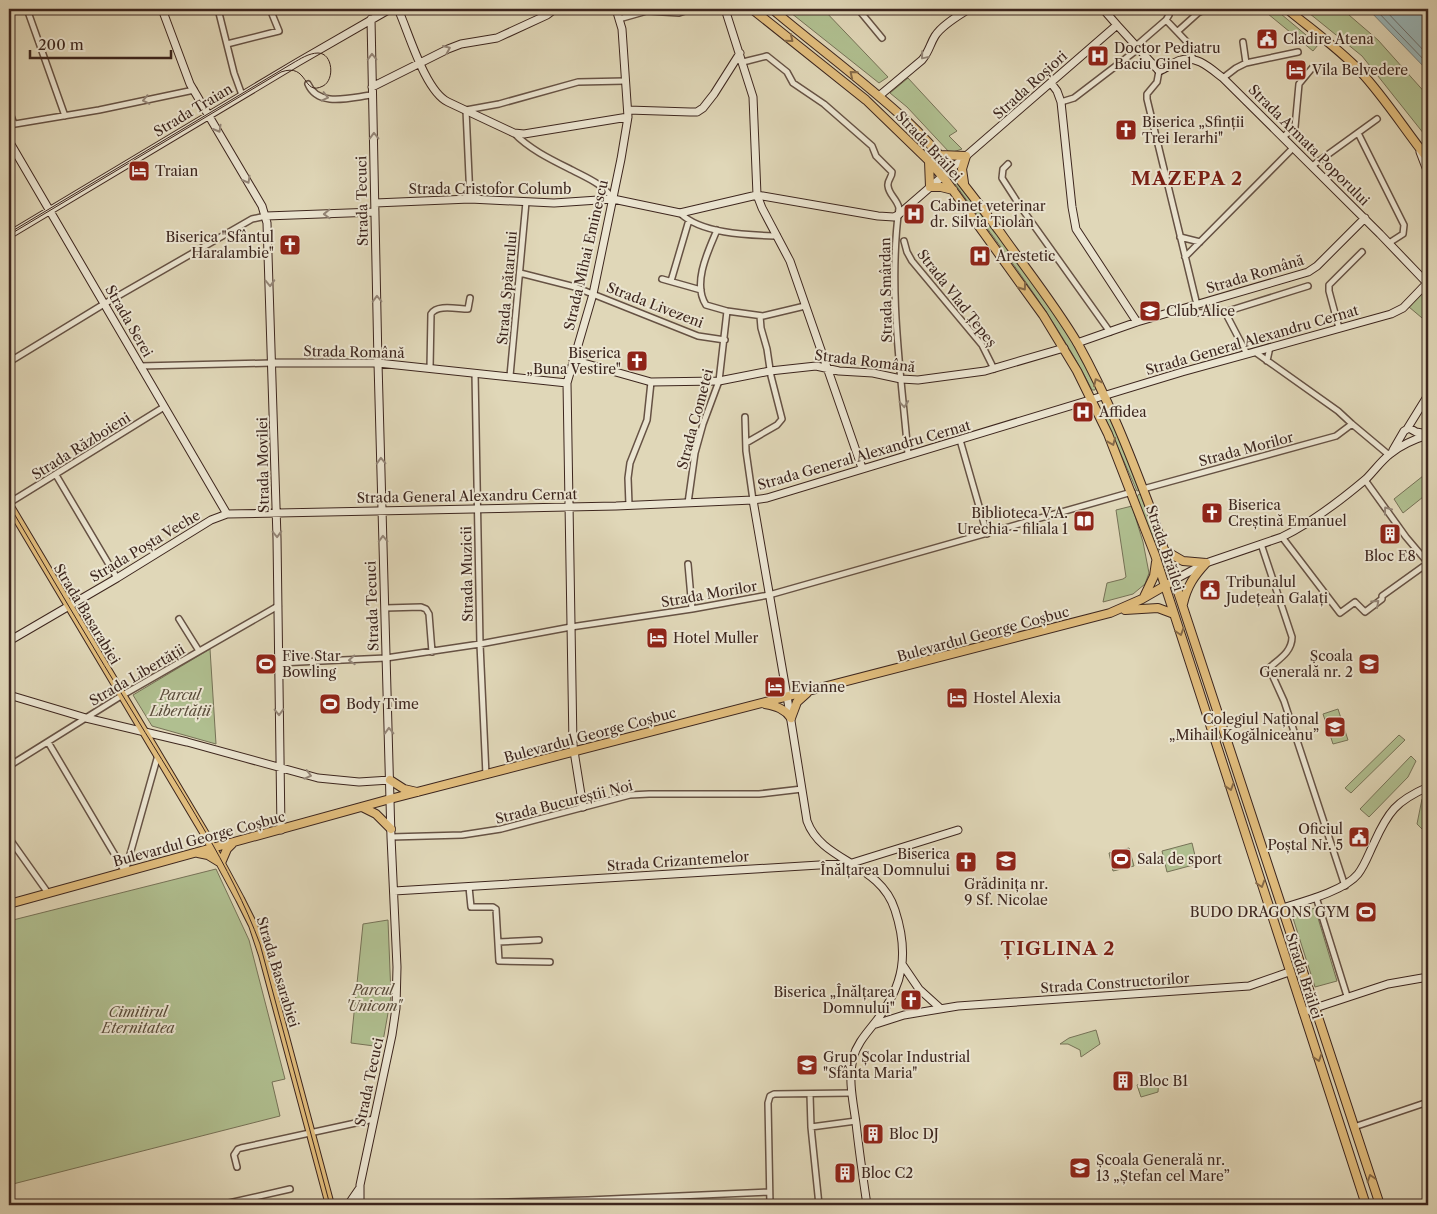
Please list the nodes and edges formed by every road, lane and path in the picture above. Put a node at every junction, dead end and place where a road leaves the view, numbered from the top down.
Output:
1 (26, 9) edge
2 (162, 9) edge
3 (218, 9) edge
4 (270, 9) edge
5 (390, 9) edge
6 (398, 9) edge
7 (556, 9) edge
8 (616, 9) edge
9 (691, 9) edge
10 (725, 9) edge
11 (752, 9) edge
12 (772, 9) edge
13 (858, 9) edge
14 (969, 9) edge
15 (1103, 9) edge
16 (1170, 9) edge
17 (1206, 9) edge
18 (1287, 9) edge
19 (371, 19) junction
20 (619, 19) junction
21 (1166, 20) junction
22 (1117, 26) junction
23 (1178, 31) junction
24 (882, 38) dead end
25 (1243, 42) dead end
26 (227, 44) junction
27 (1137, 48) junction
28 (1298, 52) dead end
29 (740, 53) junction
30 (1193, 59) junction
31 (743, 62) junction
32 (420, 63) junction
33 (1246, 63) junction
34 (1313, 66) dead end
35 (1159, 71) junction
36 (1223, 78) junction
37 (625, 81) junction
38 (1051, 83) junction
39 (308, 84) dead end
40 (372, 87) junction
41 (194, 90) junction
42 (242, 95) junction
43 (372, 95) junction
44 (878, 96) junction
45 (1061, 102) junction
46 (9, 110) edge
47 (466, 110) junction
48 (628, 114) junction
49 (209, 115) junction
50 (65, 116) junction
51 (1377, 120) dead end
52 (11, 124) edge
53 (514, 133) junction
54 (1358, 133) junction
55 (1283, 137) junction
56 (9, 141) edge
57 (1419, 147) junction
58 (1294, 148) junction
59 (940, 155) junction
60 (966, 156) junction
61 (1428, 159) edge
62 (930, 161) junction
63 (1008, 164) dead end
64 (1312, 166) junction
65 (952, 168) junction
66 (1428, 173) edge
67 (942, 176) junction
68 (964, 183) junction
69 (930, 187) junction
70 (953, 190) junction
71 (758, 195) junction
72 (470, 199) junction
73 (613, 199) junction
74 (526, 202) junction
75 (375, 203) junction
76 (50, 210) junction
77 (375, 212) junction
78 (680, 213) junction
79 (898, 215) junction
80 (266, 216) junction
81 (1364, 218) junction
82 (689, 220) junction
83 (717, 230) junction
84 (9, 235) edge
85 (777, 236) junction
86 (1180, 237) junction
87 (904, 241) dead end
88 (1200, 242) junction
89 (1390, 243) junction
90 (1362, 252) dead end
91 (1185, 257) junction
92 (520, 272) junction
93 (662, 279) dead end
94 (671, 281) junction
95 (1428, 282) edge
96 (1308, 286) dead end
97 (701, 290) junction
98 (593, 294) junction
99 (470, 298) dead end
100 (104, 304) junction
101 (1197, 305) junction
102 (805, 306) junction
103 (727, 311) junction
104 (1225, 312) junction
105 (1193, 313) dead end
106 (760, 316) junction
107 (1137, 322) junction
108 (1339, 328) junction
109 (1110, 332) junction
110 (725, 340) junction
111 (1077, 343) junction
112 (1270, 347) junction
113 (1064, 348) junction
114 (1251, 353) junction
115 (573, 360) junction
116 (1267, 361) junction
117 (9, 362) edge
118 (272, 363) junction
119 (378, 363) junction
120 (140, 366) junction
121 (430, 368) junction
122 (827, 369) junction
123 (994, 369) junction
124 (770, 371) junction
125 (475, 373) junction
126 (510, 376) junction
127 (901, 379) junction
128 (719, 381) junction
129 (652, 382) junction
130 (566, 383) junction
131 (1428, 395) edge
132 (1104, 397) junction
133 (1092, 400) junction
134 (164, 407) junction
135 (745, 417) dead end
136 (1352, 424) junction
137 (1410, 435) junction
138 (1428, 435) edge
139 (960, 440) junction
140 (746, 443) junction
141 (908, 454) junction
142 (1390, 454) junction
143 (862, 468) junction
144 (56, 475) junction
145 (1365, 480) junction
146 (1143, 489) junction
147 (1132, 492) junction
148 (752, 500) junction
149 (688, 503) junction
150 (9, 504) edge
151 (629, 505) junction
152 (568, 506) junction
153 (476, 508) junction
154 (382, 510) junction
155 (276, 512) junction
156 (227, 514) junction
157 (987, 534) junction
158 (1282, 537) junction
159 (1261, 544) junction
160 (1164, 550) junction
161 (1155, 555) junction
162 (1206, 563) junction
163 (688, 564) dead end
164 (117, 578) junction
165 (1174, 580) junction
166 (1165, 586) junction
167 (770, 595) junction
168 (1142, 599) junction
169 (1183, 605) junction
170 (69, 606) junction
171 (278, 606) junction
172 (385, 608) junction
173 (692, 609) junction
174 (1116, 611) junction
175 (1174, 614) junction
176 (179, 619) dead end
177 (571, 627) junction
178 (9, 641) edge
179 (480, 644) junction
180 (199, 651) junction
181 (432, 652) junction
182 (386, 658) junction
183 (278, 663) junction
184 (807, 692) junction
185 (9, 695) edge
186 (122, 696) junction
187 (788, 696) junction
188 (762, 703) junction
189 (86, 718) junction
190 (791, 718) junction
191 (143, 731) junction
192 (48, 742) junction
193 (574, 752) junction
194 (158, 754) junction
195 (9, 766) edge
196 (280, 768) junction
197 (486, 775) junction
198 (390, 780) junction
199 (1428, 787) edge
200 (802, 789) junction
201 (419, 792) junction
202 (390, 800) junction
203 (583, 807) junction
204 (362, 808) junction
205 (281, 830) junction
206 (958, 830) dead end
207 (391, 833) junction
208 (205, 834) junction
209 (9, 838) edge
210 (233, 842) junction
211 (213, 848) junction
212 (194, 853) junction
213 (221, 863) junction
214 (852, 863) junction
215 (125, 872) junction
216 (1345, 886) junction
217 (469, 887) junction
218 (394, 891) junction
219 (48, 893) junction
220 (1316, 897) junction
221 (9, 904) edge
222 (1281, 908) junction
223 (1270, 912) junction
224 (539, 940) dead end
225 (498, 942) junction
226 (550, 962) dead end
227 (902, 964) junction
228 (1289, 972) junction
229 (1428, 977) edge
230 (1347, 996) junction
231 (940, 1008) junction
232 (1315, 1008) junction
233 (1302, 1012) junction
234 (873, 1025) junction
235 (852, 1093) junction
236 (810, 1094) junction
237 (1428, 1104) edge
238 (374, 1119) junction
239 (856, 1121) junction
240 (811, 1127) junction
241 (1354, 1127) junction
242 (310, 1132) junction
243 (237, 1167) dead end
244 (290, 1189) dead end
245 (359, 1189) junction
246 (769, 1192) junction
247 (625, 1198) junction
248 (220, 1205) edge
249 (330, 1205) edge
250 (348, 1205) edge
251 (360, 1205) edge
252 (366, 1205) edge
253 (398, 1205) edge
254 (626, 1205) edge
255 (770, 1205) edge
256 (819, 1205) edge
257 (866, 1205) edge
258 (1366, 1205) edge
259 (1380, 1205) edge

1 - 50 street
2 - 41 street, Strada Movilei
3 - 26 street
4 - 26 street
5 - 19 street, Strada Traian
6 - 32 street
32 -> 7 street
8 - 20 street, Strada Mihai Eminescu
9 - 20 street
10 - 29 street
11 -> 62 main road, Strada Brăilei
44 -> 12 main road, Strada Brăilei
13 - 24 street
14 -> 44 street
15 - 22 street
16 - 21 street
17 - 23 street
18 - 57 main road
40 -> 19 street, Strada Tecuci
19 - 42 street, Strada Traian
20 - 37 street, Strada Mihai Eminescu
21 - 23 street
21 - 27 street
22 - 27 street
22 - 38 street, Strada Roșiori
23 - 30 street
25 - 33 street
26 - 42 street
27 - 35 street
27 - 45 street
28 - 33 street
29 - 31 street
29 - 48 street
30 - 35 street
30 - 36 street, Strada Armata Poporului
31 - 71 street
31 - 79 street, Strada Smârdan
32 - 40 street
32 - 47 street
33 - 36 street
34 - 55 street
35 - 86 street
36 - 55 street, Strada Armata Poporului
37 - 47 street
37 - 48 street, Strada Mihai Eminescu
38 - 45 street
38 - 60 street, Strada Roșiori
39 -> 43 street
40 - 43 street, Strada Tecuci
41 - 49 street, Strada Movilei
41 -> 50 street
42 - 49 street, Strada Traian
75 -> 43 street, Strada Tecuci
44 - 59 main road, Strada Brăilei
45 - 107 street
46 - 52 street
47 - 53 street
47 - 72 street
48 - 53 street
48 - 73 street, Strada Mihai Eminescu
49 - 76 street, Strada Traian
49 -> 80 street, Strada Movilei
50 - 52 street
51 - 54 street
53 - 73 street
54 - 64 street
54 - 89 street
55 - 58 street, Strada Armata Poporului
56 - 76 street, Strada Serei
57 - 61 main road
57 - 66 street
58 - 64 street, Strada Armata Poporului
58 - 88 street
59 - 60 main road
59 - 65 main road, Strada Brăilei
60 - 65 street, Strada Roșiori
60 - 68 main road
62 - 67 main road, Strada Brăilei
62 - 69 main road
63 - 109 street
64 - 81 street, Strada Armata Poporului
65 - 67 street, Strada Roșiori
65 - 68 main road, Strada Brăilei
67 - 69 street
67 - 70 main road, Strada Brăilei
68 - 111 main road, Strada Brăilei
69 - 70 main road
69 - 79 street
70 -> 113 main road, Strada Brăilei
71 - 78 street, Strada Cristofor Columb
71 - 79 street, Strada Cristofor Columb
71 - 85 street
72 - 74 street, Strada Cristofor Columb
72 - 75 street, Strada Cristofor Columb
73 - 74 street, Strada Cristofor Columb
73 - 78 street, Strada Cristofor Columb
73 - 98 street, Strada Mihai Eminescu
74 - 92 street, Strada Spătarului
75 - 77 street, Strada Tecuci
76 - 84 street, Strada Traian
76 - 100 street, Strada Serei
77 -> 80 street
119 -> 77 street, Strada Tecuci
78 - 82 street
79 - 127 street, Strada Smârdan
80 - 100 street
80 -> 118 street, Strada Movilei
81 - 89 street, Strada Armata Poporului
81 - 101 street, Strada Română
82 - 83 street
82 - 94 street
83 - 85 street
83 - 97 street
85 - 102 street
86 - 88 street
86 - 91 street
87 - 123 street, Strada Vlad Țepeș
88 - 91 street
89 - 95 street, Strada Armata Poporului
90 - 108 street
91 - 101 street
92 - 98 street, Strada Livezeni
92 - 126 street, Strada Spătarului
93 - 94 street
94 - 97 street
95 - 108 street, Strada General Alexandru Cernat
96 - 104 street, Strada Română
97 - 103 street
98 - 110 street, Strada Livezeni
98 - 115 street, Strada Mihai Eminescu
99 - 121 street
100 - 117 street
100 - 120 street, Strada Serei
101 - 107 street, Strada Română
102 - 106 street
102 - 122 street
103 - 106 street
103 - 110 street, Strada Cometei
104 - 105 street, Strada Română
104 - 114 street
106 - 124 street
107 - 109 street, Strada Română
108 - 112 street, Strada General Alexandru Cernat
109 - 111 street, Strada Română
110 - 128 street, Strada Cometei
132 -> 111 main road, Strada Brăilei
112 - 114 street, Strada General Alexandru Cernat
112 - 116 street
113 - 123 street, Strada Română
113 - 133 main road, Strada Brăilei
114 - 116 street
114 - 132 street, Strada General Alexandru Cernat
115 - 129 street, Strada Română
115 - 130 street, Strada Mihai Eminescu
116 - 136 street
118 - 119 street, Strada Română
118 - 120 street, Strada Română
118 - 155 street, Strada Movilei
119 - 121 street, Strada Română
154 -> 119 street, Strada Tecuci
120 - 134 street, Strada Serei
121 - 125 street, Strada Română
122 - 124 street, Strada Română
122 - 127 street, Strada Română
122 - 143 street
123 - 127 street, Strada Română
124 - 128 street, Strada Română
124 - 140 street
125 - 126 street, Strada Română
125 - 153 street, Strada Muzicii
126 - 130 street, Strada Română
127 -> 141 street, Strada Smârdan
128 - 129 street, Strada Română
128 - 149 street, Strada Cometei
129 - 151 street
130 - 152 street, Strada Mihai Eminescu
131 - 137 street
132 - 133 street, Strada General Alexandru Cernat
132 - 146 main road, Strada Brăilei
133 - 139 street, Strada General Alexandru Cernat
133 -> 147 main road, Strada Brăilei
134 - 144 street, Strada Războieni
134 - 156 street, Strada Serei
135 - 140 street
136 - 142 street
136 - 146 street, Strada Morilor
137 - 138 street
137 - 142 street
139 - 141 street, Strada General Alexandru Cernat
139 - 157 street
140 - 148 street
141 - 143 street, Strada General Alexandru Cernat
142 - 145 street
143 - 148 street, Strada General Alexandru Cernat
144 - 150 street, Strada Războieni
144 - 164 street
145 - 158 street
158 -> 145 street
146 - 160 main road, Strada Brăilei
147 - 157 street, Strada Morilor
147 - 161 main road, Strada Brăilei
148 - 149 street, Strada General Alexandru Cernat
148 - 167 street
149 - 151 street, Strada General Alexandru Cernat
150 - 170 main road, Strada Basarabiei
151 - 152 street, Strada General Alexandru Cernat
152 - 153 street, Strada General Alexandru Cernat
152 - 177 street, Strada Mihai Eminescu
153 - 154 street, Strada General Alexandru Cernat
153 - 179 street, Strada Muzicii
154 - 155 street, Strada General Alexandru Cernat
172 -> 154 street, Strada Tecuci
155 - 156 street, Strada Poșta Veche
155 -> 171 street, Strada Movilei
156 - 164 street, Strada Poșta Veche
157 - 167 street, Strada Morilor
158 - 159 street
159 - 162 street
159 - 216 street
160 - 162 main road
160 - 165 main road, Strada Brăilei
161 - 166 main road, Strada Brăilei
161 - 168 main road
162 - 165 street
162 - 169 main road
163 - 173 street
164 - 170 street, Strada Poșta Veche
165 - 166 main road, Bulevardul George Coșbuc
165 - 169 main road, Strada Brăilei
166 - 168 main road, Bulevardul George Coșbuc
166 - 175 main road, Strada Brăilei
167 - 173 street, Strada Morilor
167 - 187 street
168 - 174 main road, Bulevardul George Coșbuc
169 - 222 main road, Strada Brăilei
170 - 178 street, Strada Poșta Veche
170 - 186 main road, Strada Basarabiei
171 - 180 street, Strada Libertății
171 - 183 street, Strada Movilei
172 - 181 street
172 - 182 street, Strada Tecuci
173 - 177 street, Strada Morilor
174 - 175 main road
174 - 184 main road, Bulevardul George Coșbuc
175 -> 223 main road, Strada Brăilei
176 - 180 street
177 - 179 street, Strada Morilor
177 - 193 street, Strada Mihai Eminescu
179 - 181 street, Strada Morilor
179 - 197 street, Strada Muzicii
180 - 186 street, Strada Libertății
181 - 182 street, Strada Morilor
182 -> 183 street, Strada Morilor
198 -> 182 street, Strada Tecuci
183 -> 196 street, Strada Movilei
184 - 187 main road, Bulevardul George Coșbuc
184 - 190 main road
185 - 189 street
186 - 189 street, Strada Libertății
186 - 191 main road, Strada Basarabiei
187 - 188 main road, Bulevardul George Coșbuc
187 - 190 street
188 - 190 main road
188 - 193 main road, Bulevardul George Coșbuc
189 - 191 street
189 - 192 street, Strada Libertății
190 - 200 street
191 - 194 main road, Strada Basarabiei
191 - 196 street
192 - 195 street, Strada Libertății
192 - 215 street
193 - 197 main road, Bulevardul George Coșbuc
193 - 203 street, Strada Mihai Eminescu
194 - 208 main road, Strada Basarabiei
194 - 215 street
196 -> 198 street
196 - 205 street, Strada Movilei
197 - 201 main road, Bulevardul George Coșbuc
198 - 201 main road
198 - 202 street, Strada Tecuci
199 - 216 street
200 - 203 street, Strada Bucureștii Noi
200 - 214 street
201 - 202 main road, Bulevardul George Coșbuc
202 - 204 main road, Bulevardul George Coșbuc
202 - 207 street, Strada Tecuci
203 - 207 street, Strada Bucureștii Noi
204 - 205 main road, Bulevardul George Coșbuc
204 - 207 main road
205 - 210 main road, Bulevardul George Coșbuc
206 - 214 street, Strada Crizantemelor
207 - 218 street, Strada Tecuci
208 - 211 main road, Strada Basarabiei
208 - 212 main road
209 - 219 street
210 - 211 main road, Bulevardul George Coșbuc
210 - 213 main road
211 - 212 main road, Bulevardul George Coșbuc
211 - 213 main road, Strada Basarabiei
212 - 213 main road
212 - 215 main road, Bulevardul George Coșbuc
213 - 242 main road, Strada Basarabiei
214 - 217 street, Strada Crizantemelor
214 - 227 street
215 - 219 main road, Bulevardul George Coșbuc
216 - 220 street
217 - 218 street, Strada Crizantemelor
217 - 225 street
218 - 238 street, Strada Tecuci
219 - 221 main road, Bulevardul George Coșbuc
220 - 222 street
220 - 230 street
222 - 223 street
222 - 232 main road, Strada Brăilei
223 - 228 main road, Strada Brăilei
224 - 225 street
225 - 226 street
227 - 231 street
227 - 234 street
228 - 231 street, Strada Constructorilor
228 - 233 main road, Strada Brăilei
229 - 230 street
230 - 232 street
231 - 234 street, Strada Constructorilor
232 - 233 street
232 - 241 main road, Strada Brăilei
233 -> 258 main road, Strada Brăilei
234 - 235 street
235 - 236 street
235 - 239 street
236 - 240 street
236 - 246 street
237 - 241 street
238 - 242 street
238 - 245 street, Strada Tecuci
239 - 240 street
239 - 257 street
240 - 256 street
259 -> 241 main road, Strada Brăilei
242 - 243 street
242 - 249 main road, Strada Basarabiei
244 - 248 street
245 - 250 street, Strada Tecuci
245 - 251 street, Strada Tecuci
245 - 252 street
246 - 247 street
246 - 255 street
247 - 253 street
247 - 254 street

